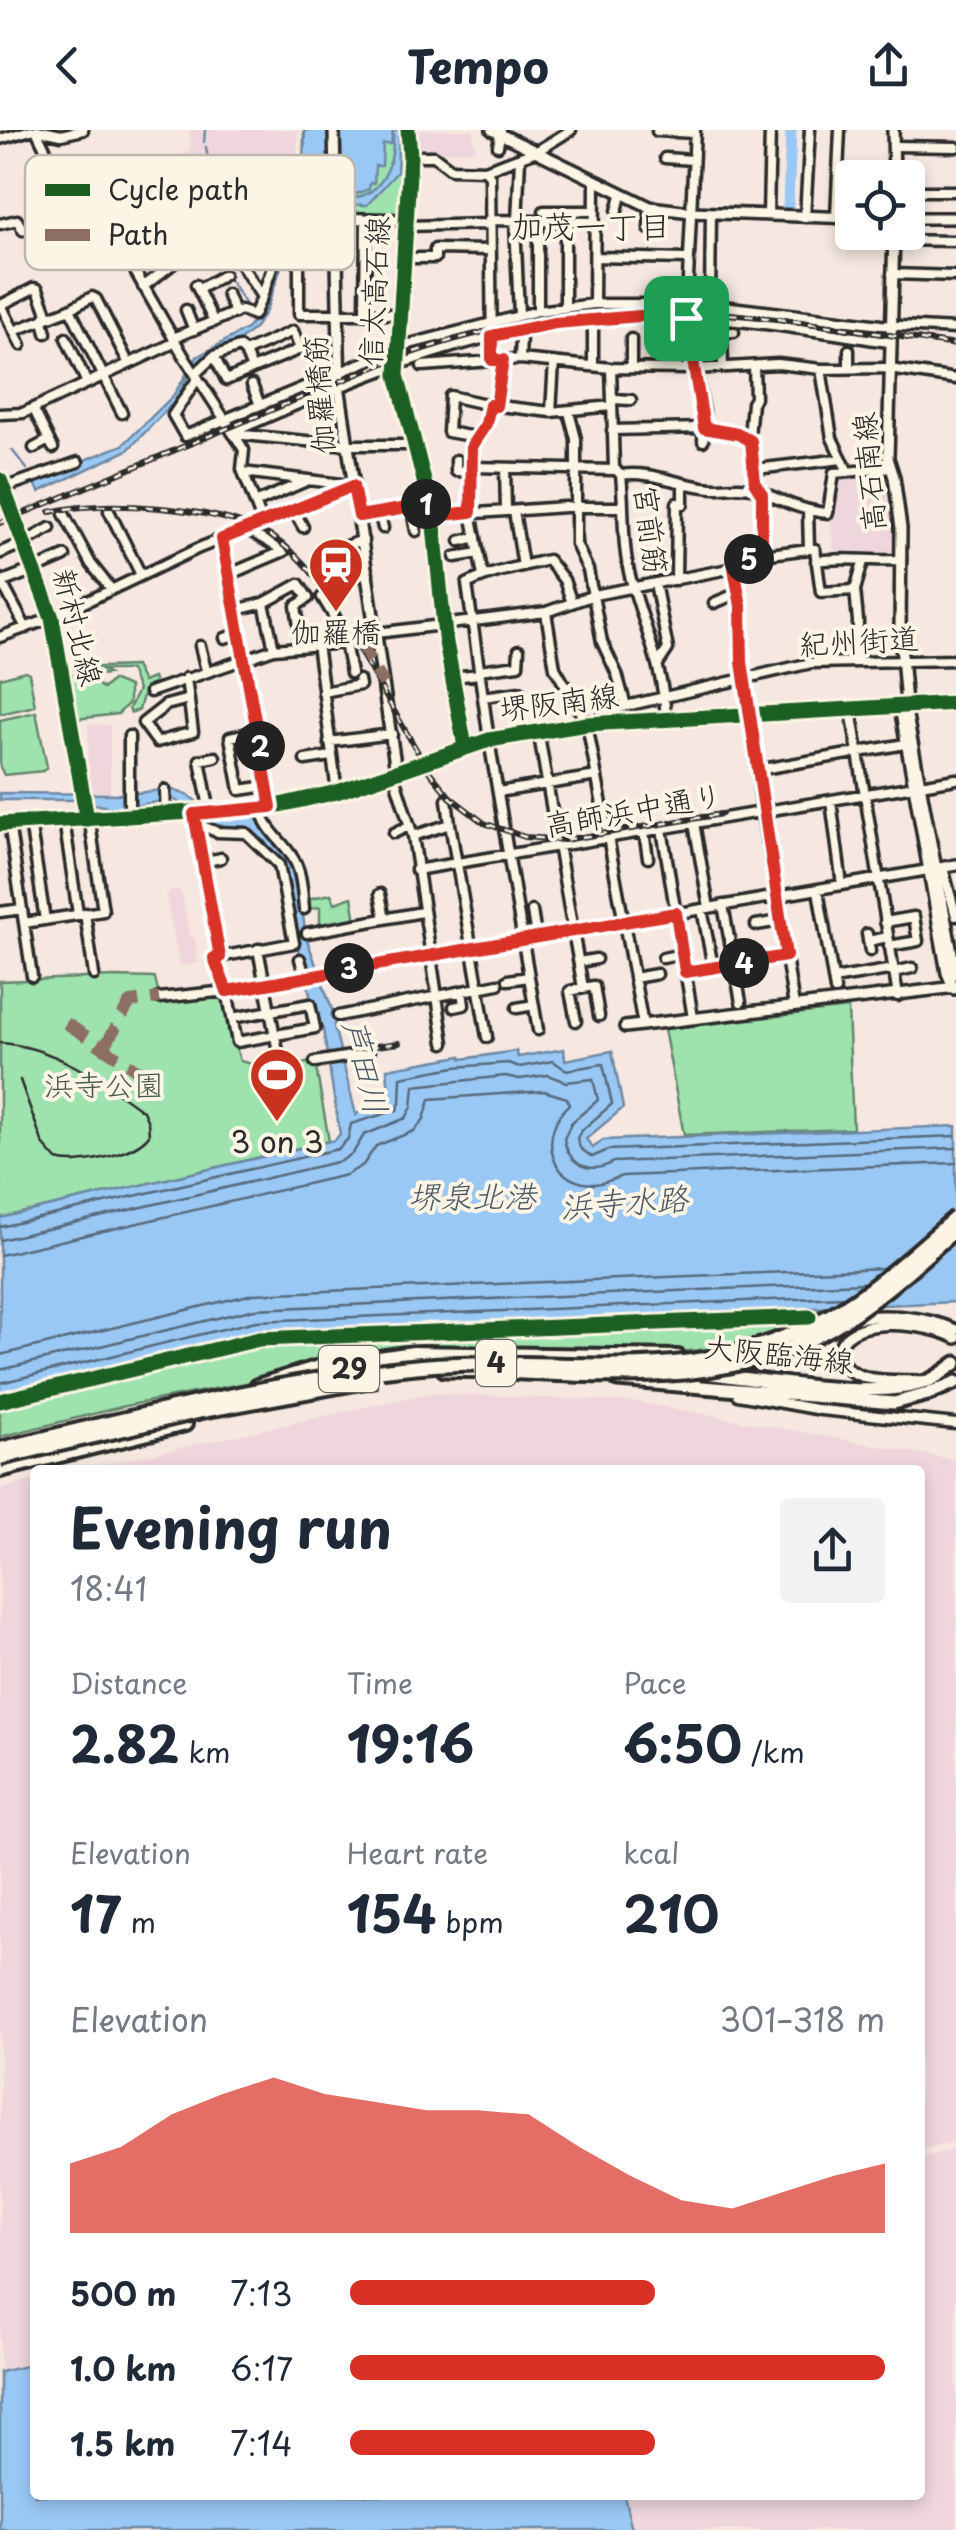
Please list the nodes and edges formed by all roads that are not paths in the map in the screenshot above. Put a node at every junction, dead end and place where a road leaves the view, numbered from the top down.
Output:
1 (35, 130) edge
2 (83, 130) edge
3 (334, 130) edge
4 (408, 130) edge
5 (571, 130) edge
6 (770, 130) edge
7 (810, 130) edge
8 (840, 130) edge
9 (893, 130) edge
10 (498, 131) edge
11 (656, 131) edge
12 (695, 132) edge
13 (0, 139) edge
14 (498, 146) dead end
15 (894, 146) junction
16 (956, 147) edge
17 (537, 152) junction
18 (48, 155) edge
19 (335, 155) edge
20 (410, 156) junction
21 (520, 158) junction
22 (665, 158) dead end
23 (693, 160) junction
24 (839, 160) edge
25 (894, 160) edge
26 (485, 170) junction
27 (595, 182) junction
28 (925, 191) edge
29 (956, 192) edge
30 (621, 195) junction
31 (544, 198) dead end
32 (650, 206) junction
33 (595, 211) junction
34 (617, 211) dead end
35 (690, 212) junction
36 (712, 213) junction
37 (768, 214) junction
38 (804, 217) junction
39 (835, 217) edge
40 (542, 218) junction
41 (925, 218) edge
42 (956, 218) edge
43 (355, 219) edge
44 (366, 219) junction
45 (516, 220) junction
46 (489, 222) junction
47 (565, 222) junction
48 (595, 222) junction
49 (406, 223) junction
50 (0, 224) edge
51 (25, 229) edge
52 (649, 230) dead end
53 (925, 238) edge
54 (956, 241) edge
55 (490, 250) junction
56 (893, 250) edge
57 (594, 257) junction
58 (403, 258) junction
59 (687, 259) junction
60 (133, 270) edge
61 (165, 270) edge
62 (243, 270) edge
63 (273, 270) edge
64 (297, 270) edge
65 (338, 270) edge
66 (892, 274) junction
67 (224, 275) dead end
68 (956, 276) edge
69 (143, 287) junction
70 (227, 294) dead end
71 (262, 297) junction
72 (710, 302) dead end
73 (594, 304) junction
74 (686, 304) junction
75 (565, 308) junction
76 (70, 309) junction
77 (186, 310) dead end
78 (538, 311) junction
79 (365, 312) junction
80 (235, 313) junction
81 (339, 313) junction
82 (399, 314) junction
83 (519, 315) junction
84 (294, 319) dead end
85 (43, 320) junction
86 (686, 320) junction
87 (492, 321) junction
88 (214, 322) junction
89 (592, 324) dead end
90 (890, 325) junction
91 (956, 328) edge
92 (194, 330) junction
93 (14, 331) junction
94 (293, 331) junction
95 (734, 332) dead end
96 (46, 333) dead end
97 (722, 333) junction
98 (492, 336) junction
99 (521, 336) dead end
100 (688, 337) junction
101 (66, 338) dead end
102 (250, 338) dead end
103 (630, 339) dead end
104 (175, 340) junction
105 (889, 342) junction
106 (21, 344) dead end
107 (397, 348) junction
108 (242, 349) junction
109 (850, 350) dead end
110 (214, 356) junction
111 (520, 359) junction
112 (492, 360) junction
113 (503, 360) junction
114 (554, 362) junction
115 (129, 364) junction
116 (396, 366) junction
117 (422, 366) dead end
118 (594, 366) junction
119 (723, 366) junction
120 (754, 366) junction
121 (611, 368) junction
122 (631, 368) junction
123 (849, 368) junction
124 (252, 369) junction
125 (694, 369) junction
126 (821, 369) junction
127 (888, 370) junction
128 (339, 372) junction
129 (195, 375) junction
130 (105, 376) junction
131 (956, 378) edge
132 (87, 382) junction
133 (252, 385) dead end
134 (340, 387) junction
135 (631, 400) dead end
136 (612, 403) junction
137 (260, 405) junction
138 (493, 406) junction
139 (33, 408) junction
140 (551, 412) junction
141 (569, 412) junction
142 (122, 413) dead end
143 (0, 414) edge
144 (225, 420) junction
145 (704, 428) junction
146 (612, 430) junction
147 (233, 433) junction
148 (475, 438) junction
149 (749, 438) junction
150 (703, 440) dead end
151 (414, 444) junction
152 (347, 446) junction
153 (34, 448) dead end
154 (842, 459) junction
155 (456, 460) dead end
156 (78, 462) dead end
157 (505, 468) junction
158 (891, 468) junction
159 (472, 469) junction
160 (756, 469) junction
161 (577, 470) junction
162 (243, 472) junction
163 (848, 472) junction
164 (618, 473) junction
165 (307, 480) junction
166 (684, 485) junction
167 (353, 486) junction
168 (3, 488) edge
169 (762, 494) junction
170 (255, 503) junction
171 (411, 506) junction
172 (576, 507) junction
173 (623, 507) junction
174 (432, 510) junction
175 (109, 511) dead end
176 (294, 511) junction
177 (510, 511) junction
178 (379, 512) junction
179 (471, 512) junction
180 (808, 512) junction
181 (64, 514) dead end
182 (359, 516) junction
183 (263, 524) junction
184 (303, 526) dead end
185 (50, 528) dead end
186 (383, 528) dead end
187 (247, 530) junction
188 (416, 530) dead end
189 (476, 538) junction
190 (222, 539) junction
191 (363, 540) junction
192 (460, 541) dead end
193 (25, 542) junction
194 (338, 549) junction
195 (809, 549) junction
196 (0, 553) edge
197 (326, 553) dead end
198 (478, 553) junction
199 (762, 555) junction
200 (66, 556) dead end
201 (455, 557) dead end
202 (901, 560) junction
203 (816, 561) junction
204 (863, 562) junction
205 (523, 566) junction
206 (734, 568) junction
207 (35, 569) junction
208 (230, 574) junction
209 (368, 574) junction
210 (141, 575) junction
211 (483, 576) junction
212 (1, 580) edge
213 (676, 580) junction
214 (654, 583) junction
215 (632, 587) junction
216 (112, 589) junction
217 (856, 590) junction
218 (738, 593) junction
219 (594, 595) junction
220 (322, 597) dead end
221 (264, 603) junction
222 (572, 603) junction
223 (714, 603) dead end
224 (236, 610) junction
225 (546, 612) junction
226 (52, 618) junction
227 (472, 622) junction
228 (443, 624) junction
229 (26, 628) junction
230 (240, 632) junction
231 (377, 633) junction
232 (1, 636) edge
233 (225, 638) dead end
234 (347, 643) junction
235 (317, 644) junction
236 (200, 646) dead end
237 (302, 646) junction
238 (274, 650) junction
239 (519, 650) dead end
240 (245, 658) junction
241 (901, 660) junction
242 (956, 660) edge
243 (856, 661) junction
244 (658, 664) junction
245 (206, 670) junction
246 (479, 672) junction
247 (351, 673) dead end
248 (462, 676) dead end
249 (186, 678) junction
250 (746, 679) junction
251 (359, 680) dead end
252 (150, 692) dead end
253 (323, 692) junction
254 (520, 692) dead end
255 (665, 696) junction
256 (483, 697) junction
257 (189, 700) junction
258 (956, 703) edge
259 (626, 706) junction
260 (903, 707) junction
261 (851, 710) junction
262 (752, 715) junction
263 (666, 719) junction
264 (591, 723) junction
265 (538, 730) junction
266 (258, 731) junction
267 (392, 734) junction
268 (129, 736) dead end
269 (489, 740) junction
270 (330, 742) junction
271 (905, 744) junction
272 (465, 748) junction
273 (858, 752) junction
274 (331, 756) junction
275 (215, 757) dead end
276 (305, 760) dead end
277 (396, 770) junction
278 (757, 770) junction
279 (597, 776) junction
280 (956, 780) edge
281 (548, 784) junction
282 (267, 786) junction
283 (915, 786) junction
284 (337, 792) junction
285 (498, 792) junction
286 (165, 795) dead end
287 (864, 796) junction
288 (447, 800) dead end
289 (831, 801) junction
290 (402, 803) junction
291 (266, 808) junction
292 (390, 808) dead end
293 (416, 811) dead end
294 (762, 811) junction
295 (129, 812) junction
296 (210, 812) junction
297 (406, 814) junction
298 (166, 815) junction
299 (87, 818) junction
300 (195, 818) junction
301 (64, 820) junction
302 (30, 822) junction
303 (694, 823) junction
304 (4, 824) edge
305 (450, 824) junction
306 (662, 829) junction
307 (411, 831) junction
308 (394, 832) dead end
309 (644, 832) junction
310 (609, 838) junction
311 (559, 846) junction
312 (508, 856) junction
313 (648, 858) dead end
314 (218, 860) dead end
315 (202, 862) junction
316 (458, 864) junction
317 (956, 866) edge
318 (935, 869) junction
319 (416, 870) junction
320 (878, 879) junction
321 (842, 885) junction
322 (818, 890) junction
323 (380, 894) dead end
324 (776, 896) junction
325 (724, 905) junction
326 (706, 908) junction
327 (22, 909) junction
328 (304, 909) dead end
329 (532, 911) dead end
330 (0, 912) edge
331 (422, 912) junction
332 (676, 913) junction
333 (81, 914) junction
334 (956, 916) edge
335 (384, 919) junction
336 (45, 920) junction
337 (780, 920) junction
338 (214, 921) junction
339 (623, 921) junction
340 (885, 922) junction
341 (24, 923) junction
342 (756, 925) dead end
343 (200, 926) dead end
344 (951, 926) edge
345 (572, 930) junction
346 (307, 933) dead end
347 (536, 936) junction
348 (522, 939) junction
349 (868, 942) dead end
350 (889, 942) junction
351 (471, 948) junction
352 (258, 949) junction
353 (682, 954) junction
354 (429, 955) junction
355 (786, 956) junction
356 (220, 957) junction
357 (663, 958) dead end
358 (300, 959) dead end
359 (596, 959) dead end
360 (579, 962) junction
361 (956, 962) edge
362 (735, 964) junction
363 (713, 967) junction
364 (541, 968) dead end
365 (912, 968) dead end
366 (894, 971) junction
367 (685, 972) junction
368 (529, 974) junction
369 (657, 974) dead end
370 (952, 974) edge
371 (94, 975) dead end
372 (32, 976) dead end
373 (305, 977) junction
374 (634, 978) junction
375 (833, 979) junction
376 (264, 984) junction
377 (738, 984) junction
378 (726, 985) dead end
379 (479, 987) junction
380 (583, 988) junction
381 (954, 989) edge
382 (835, 990) dead end
383 (227, 991) junction
384 (462, 991) junction
385 (436, 996) junction
386 (898, 996) junction
387 (160, 998) dead end
388 (742, 1002) dead end
389 (956, 1002) edge
390 (534, 1005) junction
391 (794, 1006) junction
392 (454, 1007) dead end
393 (516, 1008) dead end
394 (271, 1011) junction
395 (338, 1016) dead end
396 (600, 1016) dead end
397 (232, 1018) junction
398 (693, 1018) junction
399 (576, 1021) dead end
400 (643, 1025) junction
401 (625, 1027) dead end
402 (538, 1030) dead end
403 (275, 1036) junction
404 (487, 1037) dead end
405 (444, 1043) dead end
406 (369, 1053) dead end
407 (315, 1062) dead end
408 (280, 1066) dead end
409 (956, 1217) edge
410 (956, 1229) edge
411 (833, 1314) junction
412 (956, 1330) edge
413 (956, 1338) edge
414 (956, 1363) edge
415 (663, 1368) junction
416 (928, 1382) junction
417 (956, 1382) edge
418 (688, 1386) junction
419 (248, 1389) junction
420 (956, 1424) edge
421 (0, 1447) edge
422 (0, 1464) edge

1 - 2 street
1 - 13 street
1 - 18 street
3 - 19 street, 伽羅橋筋
4 - 20 main road, 信太高石線
5 - 17 street
6 - 37 street
7 - 38 street
8 - 24 street
9 - 15 street
10 - 14 street
10 - 17 street
11 - 12 street
12 - 23 street
15 - 16 street
15 - 25 street
17 - 21 street
17 - 27 street
20 - 26 street
20 - 49 main road, 信太高石線
21 - 26 street
21 - 45 street
22 - 23 street
23 - 35 street
26 - 46 street
27 - 30 street
27 - 33 street
28 - 29 street
30 - 32 street
30 - 34 street
31 - 40 street
32 - 35 street
32 - 52 street
33 - 40 street
33 - 48 street
35 - 36 street
35 - 59 street
36 - 37 street
36 - 72 street
37 - 38 street
38 - 39 street
40 - 45 street
40 - 47 street
40 - 78 street
41 - 42 street
43 - 44 street
44 - 49 street
44 - 79 street
45 - 46 street
45 - 83 street
46 - 49 street
46 - 55 street
47 - 48 street
47 - 75 street
48 - 57 street
49 - 58 main road, 信太高石線
50 - 51 street
53 - 54 street
55 - 58 street
55 - 87 street
56 - 66 street, 高石南線
57 - 59 street
57 - 73 street
58 - 82 main road, 信太高石線
59 - 74 street
60 - 69 street
61 - 69 street
62 - 71 street
63 - 71 street
64 - 81 street
65 - 81 street, 伽羅橋筋
66 - 68 street
66 - 90 street, 高石南線
67 - 88 street
69 - 104 street
70 - 80 street
71 - 80 street
73 - 74 street
73 - 75 street
74 - 86 street
74 - 90 street
75 - 78 street
76 - 85 street
76 - 115 street
76 - 130 street
77 - 92 street
78 - 83 street
79 - 81 street
79 - 82 street
80 - 88 street
81 - 128 street, 伽羅橋筋
82 - 107 main road, 信太高石線
83 - 87 street
84 - 94 street
85 - 93 street
85 - 93 street
85 - 96 street
86 - 98 street
86 - 100 street
86 - 100 street
86 - 105 street
87 - 98 street
87 - 107 street
88 - 92 street
89 - 118 street
90 - 91 street
90 - 105 street, 高石南線
92 - 104 street
93 - 106 street
94 - 108 street
94 - 124 street
95 - 97 street
97 - 100 street
97 - 119 street
98 - 112 street
98 - 116 street
99 - 111 street
100 - 125 street
101 - 132 street
102 - 108 street
103 - 122 street
104 - 115 street
104 - 129 street
105 - 127 street, 高石南線
107 - 116 main road, 信太高石線
107 - 128 street
108 - 110 street
108 - 124 street
109 - 123 street
110 - 124 street
110 - 129 street
111 - 113 street
111 - 114 street
112 - 113 street
112 - 117 street
113 - 138 street
114 - 118 street
114 - 140 street
115 - 130 street
116 - 134 street
116 - 151 main road, 信太高石線
118 - 121 street
119 - 120 street
119 - 125 street
120 - 126 street
120 - 149 street
121 - 122 street
121 - 136 street, 宮前筋
122 - 125 street
123 - 126 street
123 - 127 street
125 - 145 street
126 - 154 street
127 - 131 street
127 - 158 street, 高石南線
128 - 134 street, 伽羅橋筋
128 - 137 street
129 - 144 street
129 - 144 street
130 - 132 street
130 - 142 street
132 - 139 street
133 - 137 street
134 - 147 street
134 - 152 street, 伽羅橋筋
135 - 136 street
136 - 141 street
136 - 146 street, 宮前筋
137 - 144 street
138 - 140 street
138 - 148 street
138 - 148 street
139 - 143 street
139 - 153 street
140 - 141 street
141 - 161 street
144 - 147 street
145 - 146 street
145 - 149 street
145 - 150 street
146 - 164 street, 宮前筋
147 - 152 street
147 - 162 street
148 - 159 street
149 - 160 street
151 - 152 street
151 - 174 main road, 信太高石線
152 - 167 street, 伽羅橋筋
154 - 160 street
154 - 163 street
155 - 159 street
156 - 168 street
157 - 159 street
157 - 161 street
157 - 177 street
158 - 163 street
158 - 202 street, 高石南線
159 - 179 street
160 - 169 street
161 - 164 street
161 - 172 street
162 - 165 street
162 - 170 street
163 - 180 street
164 - 166 street
164 - 173 street, 宮前筋
165 - 167 street
165 - 170 street
166 - 169 street
166 - 213 street
167 - 176 street
167 - 182 street, 伽羅橋筋
168 - 193 street, 新村北線
169 - 180 street
169 - 199 street
170 - 183 street
171 - 174 street
171 - 178 street
171 - 188 street
172 - 173 street
172 - 177 street
172 - 219 street
173 - 215 street, 宮前筋
174 - 179 street
174 - 228 main road, 信太高石線
175 - 210 street
176 - 183 street
176 - 184 street
177 - 179 street
177 - 205 street
178 - 182 street
178 - 186 street
179 - 189 street
180 - 195 street
181 - 216 street
182 - 191 street, 伽羅橋筋
183 - 187 street
185 - 193 street
187 - 190 street
187 - 208 street
189 - 192 street
189 - 198 street
190 - 208 street
190 - 210 street
191 - 194 street
191 - 209 street, 伽羅橋筋
193 - 196 street
193 - 207 street, 新村北線
194 - 197 street
194 - 209 street
195 - 199 street
195 - 203 street
198 - 201 street
198 - 211 street
199 - 206 street
200 - 207 street
202 - 204 street
202 - 241 street, 高石南線
203 - 204 street
203 - 217 street
204 - 217 street
205 - 211 street
205 - 222 street
206 - 213 street
206 - 218 street
207 - 212 street
207 - 226 street, 新村北線
208 - 224 street
209 - 231 street, 伽羅橋筋
210 - 216 street
211 - 227 street
212 - 229 street
213 - 214 street
214 - 215 street
214 - 244 street
215 - 219 street
215 - 244 street, 宮前筋
216 - 226 street
217 - 243 street
218 - 223 street
218 - 250 street
219 - 222 street
219 - 259 street
220 - 234 street
221 - 224 street
221 - 237 street
221 - 238 street
222 - 225 street
224 - 230 street
225 - 227 street
225 - 264 street
226 - 229 street
226 - 299 street, 新村北線
227 - 228 street
227 - 246 street
228 - 231 street
228 - 272 main road, 信太高石線
229 - 232 street
230 - 233 street
230 - 240 street
231 - 234 street
231 - 267 street, 伽羅橋筋
234 - 235 street
234 - 247 street
235 - 237 street
235 - 253 street
236 - 245 street
237 - 238 street
238 - 240 street
239 - 246 street
240 - 245 street
240 - 266 street
241 - 242 street, 紀州街道
241 - 243 street, 紀州街道
241 - 260 street, 高石南線
243 - 250 street, 紀州街道
244 - 255 street, 宮前筋
245 - 249 street
246 - 248 street
246 - 256 street
249 - 252 street
249 - 257 street
250 - 255 street, 紀州街道
250 - 262 street
251 - 253 street
253 - 270 street
254 - 256 street
255 - 259 street, 紀州街道
255 - 263 street, 宮前筋
256 - 269 street
257 - 257 street
258 - 260 main road, 堺阪南線
259 - 264 street, 紀州街道
260 - 261 main road, 堺阪南線
260 - 271 street
260 - 283 street
261 - 262 main road, 堺阪南線
261 - 273 street
262 - 263 main road, 堺阪南線
262 - 278 street
263 - 264 main road, 堺阪南線
264 - 265 main road, 堺阪南線
264 - 279 street
265 - 269 main road, 堺阪南線
265 - 281 street
266 - 282 street
266 - 282 street
267 - 270 street
267 - 277 street, 伽羅橋筋
268 - 295 street
269 - 272 main road, 堺阪南線
269 - 285 street
270 - 274 street
271 - 273 street
271 - 283 street
272 - 277 main road, 堺阪南線
273 - 278 street
273 - 287 street
274 - 276 street
274 - 284 street
275 - 296 street
277 - 284 main road, 堺阪南線
277 - 290 street
278 - 294 street
279 - 281 street
279 - 310 street
280 - 283 street, 高師浜中通り
281 - 285 street
281 - 311 street
282 - 291 street
283 - 287 street, 高師浜中通り
283 - 318 street
284 - 291 main road, 堺阪南線
285 - 312 street
286 - 298 street
287 - 289 street, 高師浜中通り
287 - 320 street
288 - 305 street
289 - 294 street, 高師浜中通り
289 - 321 street
290 - 292 street
290 - 297 street
291 - 296 main road, 堺阪南線
291 - 328 street
293 - 297 street
294 - 303 street, 高師浜中通り
294 - 324 street
295 - 298 main road, 堺阪南線
295 - 299 main road, 堺阪南線
296 - 300 main road, 堺阪南線
297 - 307 street
298 - 300 main road, 堺阪南線
299 - 301 main road, 堺阪南線
299 - 333 street
300 - 315 street
300 - 352 street
301 - 302 main road, 堺阪南線
301 - 333 street
302 - 304 main road, 堺阪南線
302 - 336 street
303 - 306 street, 高師浜中通り
303 - 326 street
304 - 327 street
305 - 307 street
305 - 316 street
306 - 309 street, 高師浜中通り
306 - 332 street
307 - 308 street
307 - 319 street
309 - 310 street, 高師浜中通り
309 - 313 street
310 - 311 street, 高師浜中通り
310 - 339 street
311 - 312 street, 高師浜中通り
311 - 345 street
312 - 316 street, 高師浜中通り
312 - 348 street
314 - 315 street
315 - 338 street
316 - 319 street, 高師浜中通り
316 - 351 street
317 - 318 street
318 - 320 street
318 - 334 street
318 - 344 street
318 - 370 street
319 - 331 street
320 - 321 street
320 - 340 street
321 - 322 street
322 - 324 street
322 - 375 street
323 - 335 street
324 - 325 street
324 - 337 street
325 - 326 street
325 - 362 street
326 - 332 street
326 - 363 street
327 - 330 street
327 - 341 street
329 - 347 street
331 - 335 street
331 - 354 street
332 - 339 street
332 - 353 street
333 - 336 street
333 - 371 street
335 - 346 street
336 - 341 street
337 - 342 street
337 - 355 street
338 - 343 street
338 - 356 street
339 - 345 street
339 - 374 street
340 - 350 street
340 - 350 street
341 - 372 street
344 - 361 street
344 - 370 street
345 - 347 street
345 - 360 street
347 - 348 street
348 - 351 street
348 - 368 street
349 - 350 street
350 - 366 street
351 - 354 street
351 - 379 street
352 - 356 street
352 - 376 street
353 - 357 street
353 - 367 street
354 - 373 street
354 - 385 street
355 - 362 street
355 - 391 street
356 - 383 street
358 - 373 street
359 - 360 street
360 - 380 street
362 - 363 street
362 - 377 street
363 - 367 street
364 - 368 street
365 - 366 street
366 - 375 street
366 - 386 street
367 - 398 street
368 - 379 street
368 - 390 street
369 - 374 street
370 - 381 street
373 - 376 street
374 - 400 street
375 - 382 street
376 - 383 street
376 - 394 street
377 - 378 street
377 - 388 street
379 - 384 street
379 - 404 street
380 - 396 street
380 - 399 street
381 - 386 street
381 - 389 street
383 - 387 street
383 - 397 street
384 - 385 street
384 - 392 street
385 - 395 street
385 - 405 street
386 - 391 street
390 - 393 street
390 - 402 street
391 - 398 street
394 - 397 street
394 - 403 street
394 - 403 street
397 - 403 street
398 - 400 street
400 - 401 street
403 - 408 street
406 - 407 street
409 - 411 highway, 4, bridge
410 - 422 highway, 4, bridge
411 - 419 highway, 4, bridge
411 - 421 highway, 4, bridge
412 - 415 street
413 - 416 street
414 - 416 main road, 大阪臨海線 / 29
415 - 416 main road, 大阪臨海線 / 29
415 - 419 main road, 大阪臨海線 / 29
417 - 418 main road, 大阪臨海線 / 29
418 - 420 street
418 - 422 main road, 大阪臨海線 / 29
419 - 421 main road, 大阪臨海線 / 29

